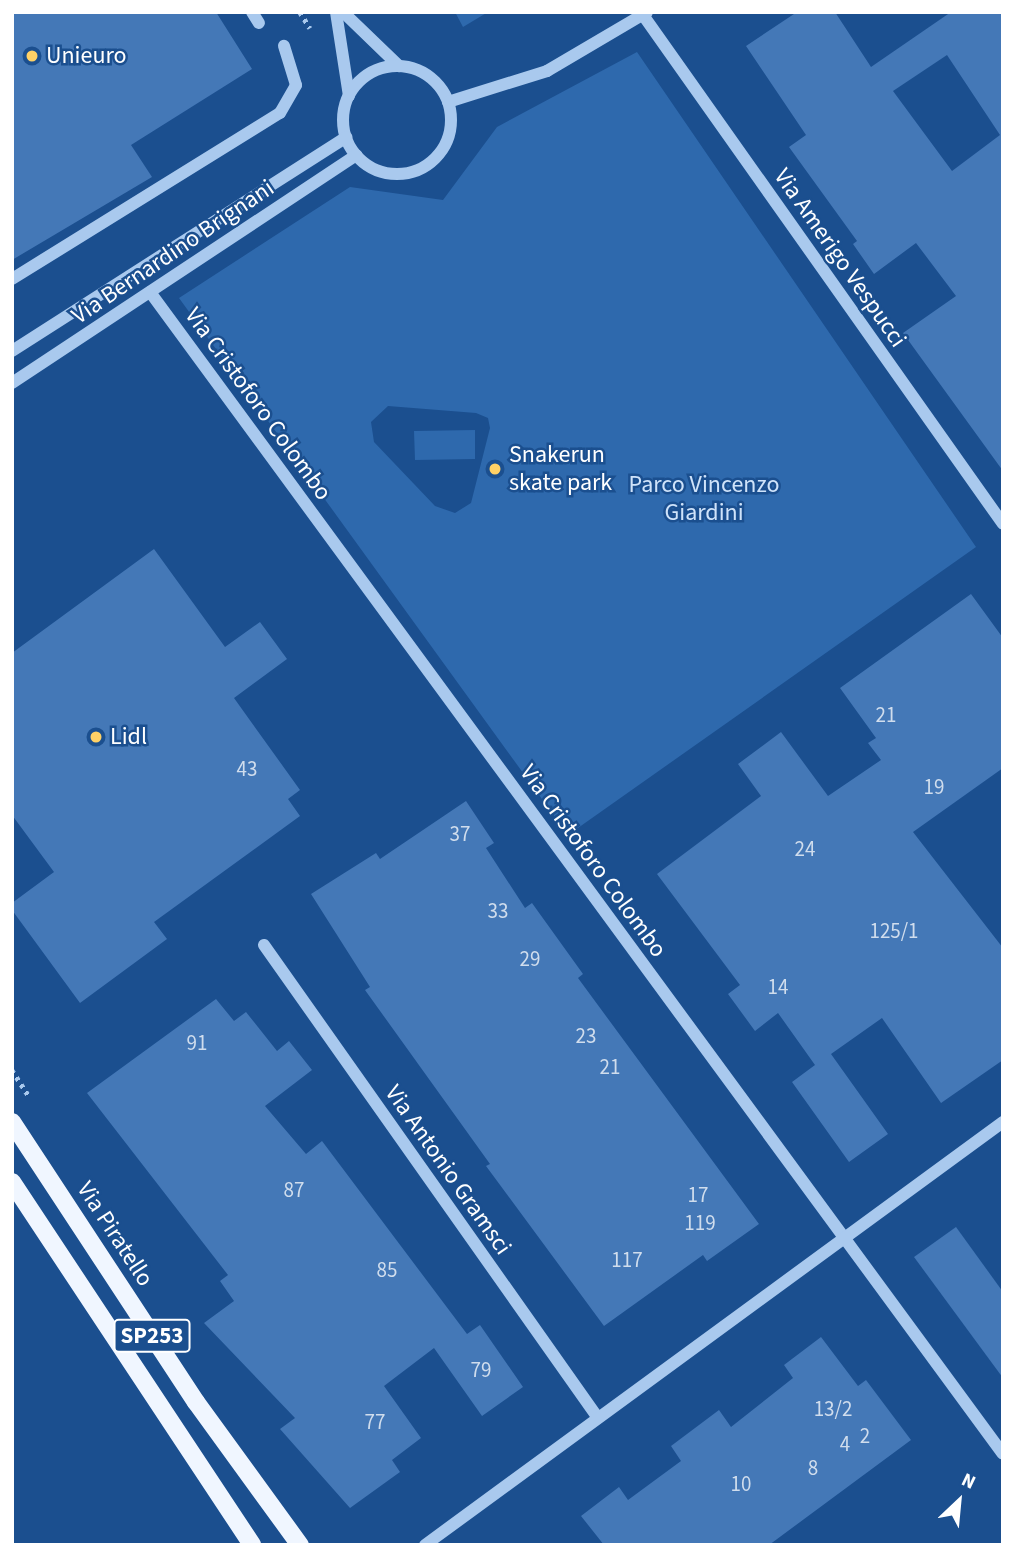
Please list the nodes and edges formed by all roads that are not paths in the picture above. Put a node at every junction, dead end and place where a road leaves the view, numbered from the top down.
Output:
1 (336, 12) edge
2 (343, 12) edge
3 (645, 14) edge
4 (284, 46) dead end
5 (399, 66) junction
6 (349, 96) junction
7 (448, 102) junction
8 (346, 137) junction
9 (356, 155) junction
10 (12, 279) edge
11 (150, 292) junction
12 (12, 351) edge
13 (12, 383) edge
14 (1003, 524) edge
15 (264, 945) dead end
16 (12, 1122) edge
17 (1003, 1122) edge
18 (12, 1182) edge
19 (844, 1237) junction
20 (598, 1418) junction
21 (1003, 1454) edge
22 (251, 1545) edge
23 (300, 1545) edge
24 (425, 1545) edge

1 - 6 street
2 - 5 street
3 - 7 street
3 - 14 street, Via Amerigo Vespucci
4 - 10 street
5 - 6 street
5 - 7 street
6 - 8 street
7 - 9 street
8 - 9 street
8 - 12 street, Via Bernardino Brignani
9 - 11 street, Via Bernardino Brignani
11 - 13 street, Via Bernardino Brignani
11 - 19 street, Via Cristoforo Colombo
15 - 20 street, Via Antonio Gramsci
16 - 23 main road, Via Piratello / SP253
17 - 19 street
18 - 22 main road, SP253
19 - 20 street
19 - 21 street, Via Cristoforo Colombo
20 - 24 street

